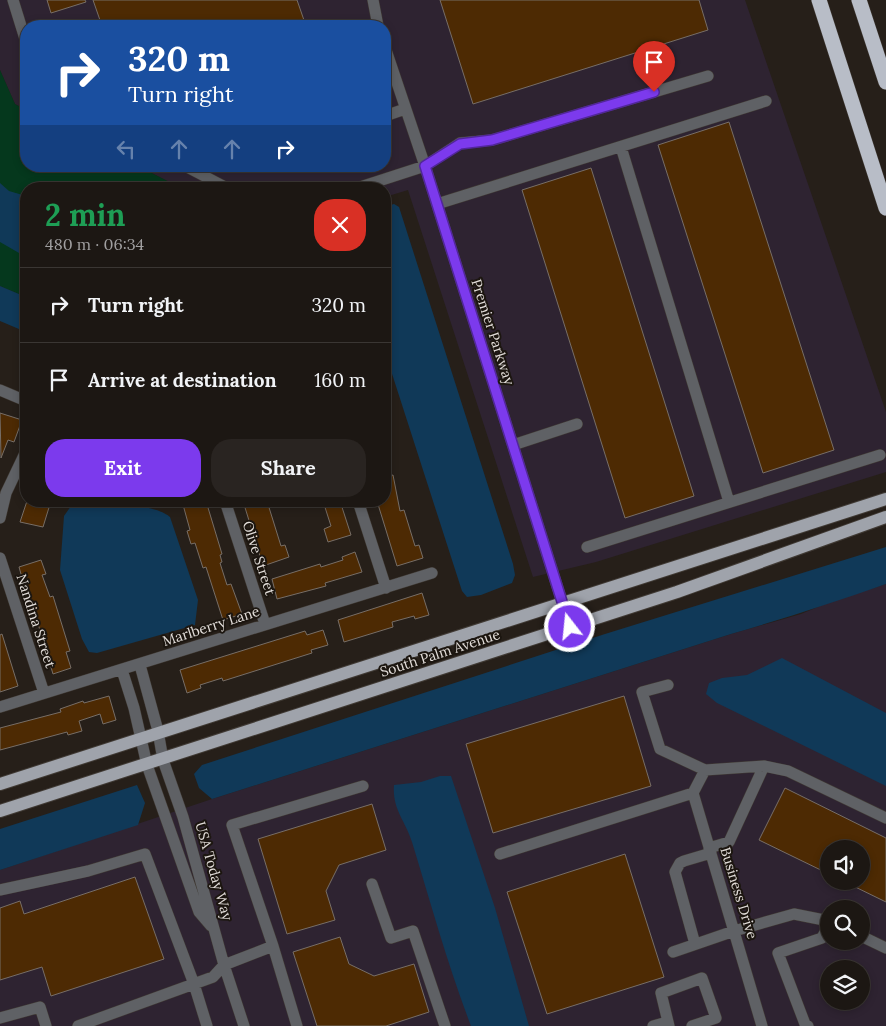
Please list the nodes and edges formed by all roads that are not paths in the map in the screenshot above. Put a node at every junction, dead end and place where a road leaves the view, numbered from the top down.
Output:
1 (13, 0) edge
2 (372, 0) edge
3 (819, 0) edge
4 (859, 0) edge
5 (377, 20) edge
6 (20, 23) edge
7 (391, 65) edge
8 (708, 76) dead end
9 (886, 82) edge
10 (766, 100) dead end
11 (406, 109) junction
12 (391, 114) edge
13 (621, 147) junction
14 (425, 166) junction
15 (197, 172) edge
16 (216, 182) edge
17 (376, 182) edge
18 (437, 204) junction
19 (886, 208) edge
20 (0, 390) edge
21 (20, 398) edge
22 (577, 424) dead end
23 (513, 445) junction
24 (880, 455) dead end
25 (20, 462) edge
26 (3, 492) edge
27 (886, 498) edge
28 (729, 502) junction
29 (227, 507) edge
30 (360, 507) edge
31 (886, 517) edge
32 (0, 518) edge
33 (587, 547) dead end
34 (0, 558) edge
35 (432, 573) dead end
36 (386, 588) junction
37 (563, 603) junction
38 (265, 624) junction
39 (570, 627) junction
40 (140, 665) junction
41 (122, 670) junction
42 (668, 685) dead end
43 (44, 693) junction
44 (0, 707) edge
45 (158, 731) junction
46 (140, 737) junction
47 (163, 760) junction
48 (147, 765) junction
49 (764, 766) junction
50 (705, 770) junction
51 (0, 784) edge
52 (363, 786) dead end
53 (693, 793) junction
54 (0, 811) edge
55 (886, 818) edge
56 (710, 850) junction
57 (500, 854) dead end
58 (372, 884) dead end
59 (0, 890) edge
60 (820, 921) edge
61 (734, 931) junction
62 (215, 932) junction
63 (820, 939) edge
64 (870, 940) edge
65 (695, 944) junction
66 (273, 946) junction
67 (886, 948) edge
68 (673, 952) dead end
69 (224, 965) junction
70 (194, 984) junction
71 (0, 1018) edge
72 (668, 1024) edge
73 (46, 1026) edge
74 (78, 1026) edge
75 (207, 1026) edge
76 (244, 1026) edge
77 (297, 1026) edge
78 (445, 1026) edge
79 (653, 1026) edge
80 (692, 1026) edge
81 (762, 1026) edge
82 (808, 1026) edge

1 - 6 street
2 - 5 street
3 - 19 highway
4 - 9 highway
7 - 11 street, Premier Parkway
8 - 14 street
10 - 13 street
11 - 12 street
11 - 14 street, Premier Parkway
13 - 18 street
13 - 28 street
14 - 17 street
14 - 18 street, Premier Parkway
15 - 16 street
18 - 23 street, Premier Parkway
20 - 21 street
22 - 23 street
23 - 37 street, Premier Parkway
24 - 28 street
25 - 26 street
26 - 32 street
27 - 37 main road, South Palm Avenue
28 - 33 street
29 - 38 street, Olive Street
30 - 36 street
31 - 39 main road, South Palm Avenue
34 - 43 street, Nandina Street
35 - 36 street, Marlberry Lane
36 - 38 street, Marlberry Lane
37 - 39 street, Premier Parkway
37 - 45 main road, South Palm Avenue
38 - 40 street, Marlberry Lane
39 - 47 main road, South Palm Avenue
40 - 41 street, Marlberry Lane
40 - 45 street, USA Today Way
41 - 43 street, Marlberry Lane
41 - 46 street, USA Today Way
42 - 50 street
43 - 44 street, Marlberry Lane
45 - 46 main road, South Palm Avenue
45 - 47 street, USA Today Way
46 - 48 street, USA Today Way
46 - 51 main road, South Palm Avenue
47 - 48 main road, South Palm Avenue
47 - 62 street, USA Today Way
48 - 54 main road, South Palm Avenue
48 - 62 street, USA Today Way
49 - 50 street
49 - 55 street
49 - 56 street
50 - 53 street
52 - 66 street
53 - 56 street, Business Drive
53 - 57 street
56 - 61 street, Business Drive
56 - 65 street
58 - 78 street
59 - 70 street
60 - 61 street
61 - 65 street
61 - 81 street, Business Drive
62 - 69 street, USA Today Way
63 - 82 street
64 - 67 street
65 - 68 street
66 - 69 street
66 - 77 street
69 - 70 street
69 - 76 street, USA Today Way
70 - 74 street
70 - 75 street
71 - 73 street
72 - 79 street
72 - 80 street

